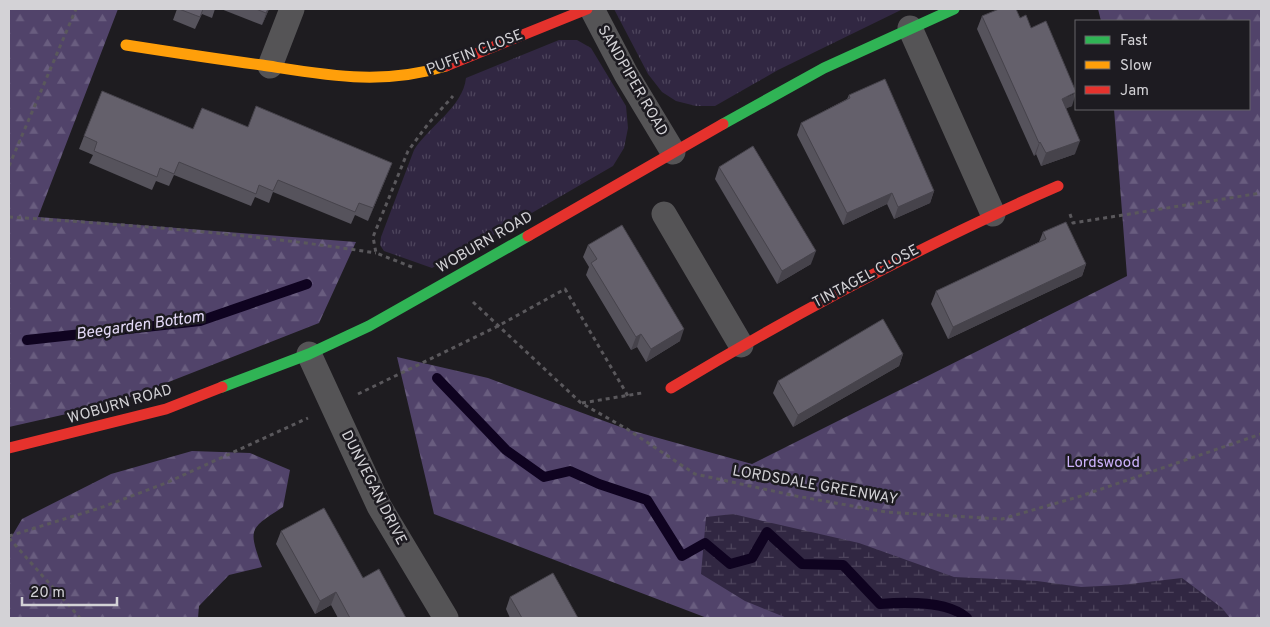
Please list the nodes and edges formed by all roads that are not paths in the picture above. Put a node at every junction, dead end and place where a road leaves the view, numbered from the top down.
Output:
1 (292, 9) edge
2 (587, 9) edge
3 (592, 9) edge
4 (954, 9) edge
5 (910, 28) junction
6 (126, 45) dead end
7 (270, 66) junction
8 (673, 152) junction
9 (1058, 186) road end
10 (664, 214) dead end
11 (993, 214) junction
12 (741, 345) junction
13 (309, 354) junction
14 (671, 388) road end
15 (9, 448) edge
16 (446, 618) edge

1 - 7 street
2 - 7 street, PUFFIN CLOSE
3 - 8 street, SANDPIPER ROAD
4 - 5 street, WOBURN ROAD
5 - 8 street, WOBURN ROAD
5 - 11 street
6 - 7 street, PUFFIN CLOSE
8 - 13 street, WOBURN ROAD
9 - 11 street, TINTAGEL CLOSE
10 - 12 street
11 - 12 street, TINTAGEL CLOSE
12 - 14 street, TINTAGEL CLOSE
13 - 15 street, WOBURN ROAD
13 - 16 street, DUNVEGAN DRIVE

